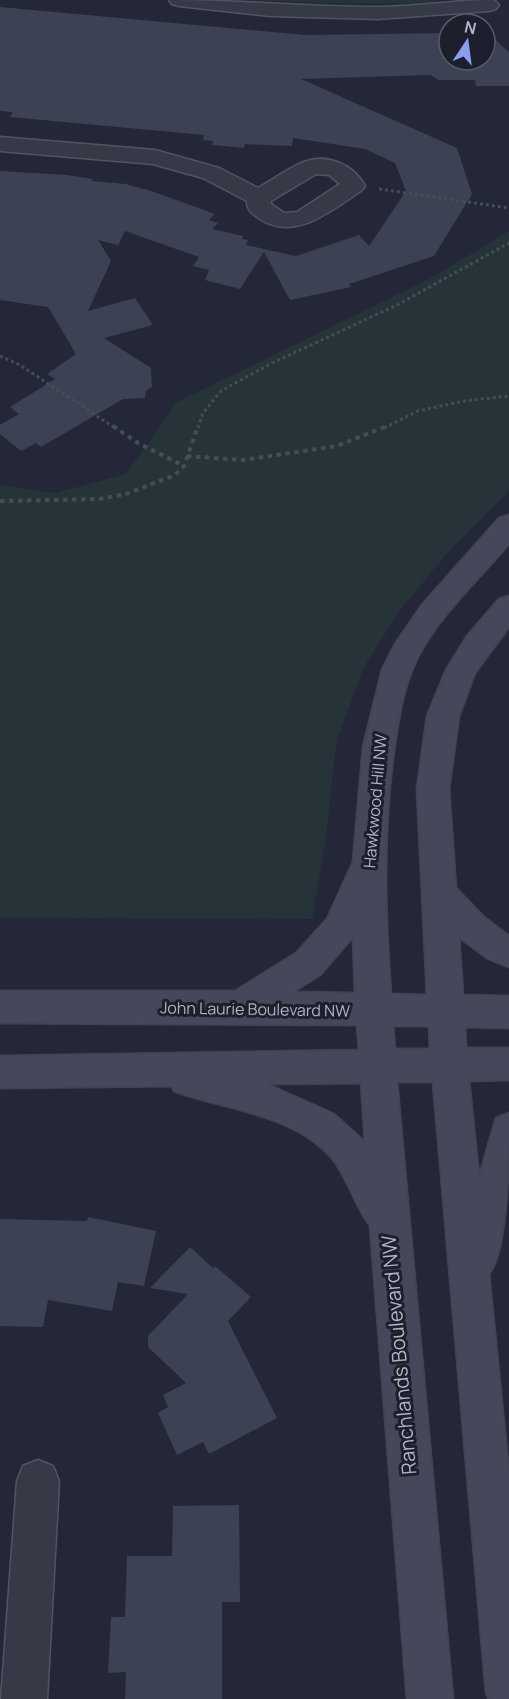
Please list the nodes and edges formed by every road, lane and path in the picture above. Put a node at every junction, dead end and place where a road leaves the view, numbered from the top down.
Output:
1 (179, 0) edge
2 (489, 5) dead end
3 (0, 144) edge
4 (353, 186) junction
5 (259, 198) junction
6 (509, 208) edge
7 (509, 243) edge
8 (0, 356) edge
9 (509, 396) edge
10 (187, 456) junction
11 (184, 466) junction
12 (0, 501) edge
13 (509, 525) edge
14 (509, 607) edge
15 (368, 862) junction
16 (440, 894) junction
17 (509, 952) edge
18 (0, 1007) edge
19 (240, 1007) junction
20 (374, 1010) junction
21 (445, 1012) junction
22 (509, 1012) edge
23 (378, 1064) junction
24 (448, 1064) junction
25 (509, 1064) edge
26 (145, 1068) junction
27 (0, 1072) edge
28 (509, 1130) edge
29 (388, 1228) junction
30 (471, 1285) junction
31 (38, 1481) dead end
32 (509, 1693) edge
33 (24, 1699) edge
34 (430, 1699) edge

1 - 2 street
3 - 5 street
4 - 5 street
4 - 5 street
4 - 6 path
7 - 10 path
8 - 11 path
9 - 10 path
10 - 11 path
11 - 12 path
13 - 15 street, Hawkwood Hill NW
14 - 16 street
15 - 19 street
15 - 20 street, Hawkwood Hill NW
16 - 17 street
16 - 21 street
18 - 19 street, John Laurie Boulevard NW
19 - 20 street, John Laurie Boulevard NW
20 - 21 street, John Laurie Boulevard NW
20 - 23 street, Ranchlands Boulevard NW
21 - 22 street, John Laurie Boulevard NW
21 - 24 street
23 - 24 street
23 - 26 street
23 - 29 street, Ranchlands Boulevard NW
24 - 25 street
24 - 30 street
26 - 27 street
26 - 29 street
28 - 30 street
29 - 34 street, Ranchlands Boulevard NW
30 - 32 street
31 - 33 street

